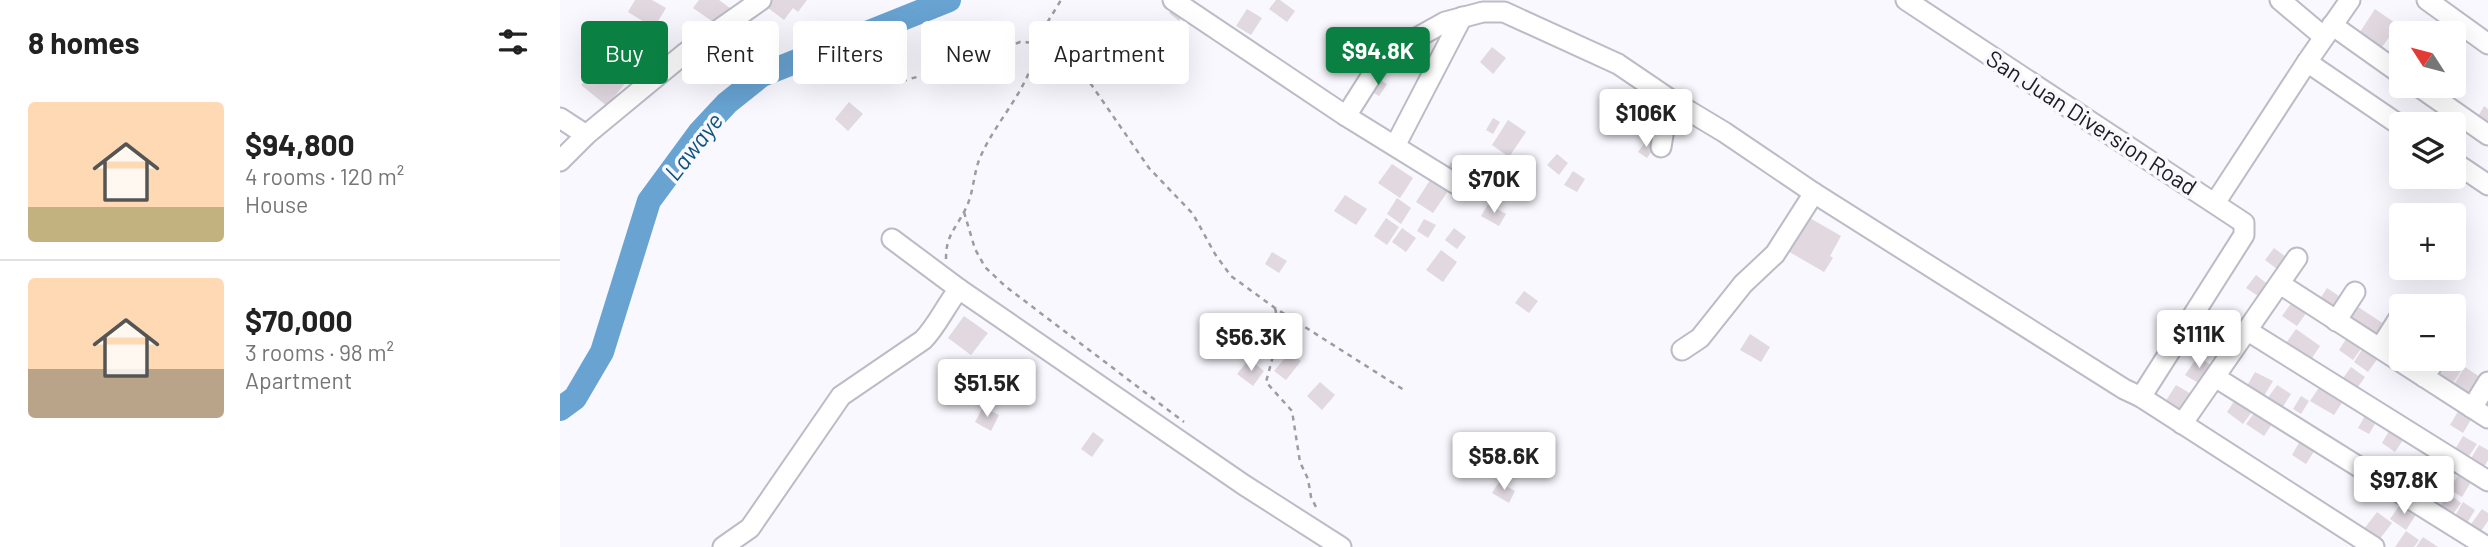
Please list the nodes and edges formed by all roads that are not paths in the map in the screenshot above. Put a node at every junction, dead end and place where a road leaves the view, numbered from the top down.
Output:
1 (1173, 0) edge
2 (1906, 0) edge
3 (2280, 0) edge
4 (2350, 0) edge
5 (2427, 0) edge
6 (748, 3) edge
7 (1462, 17) junction
8 (2328, 31) junction
9 (2488, 44) edge
10 (2307, 62) junction
11 (2389, 67) edge
12 (2435, 98) edge
13 (1674, 102) junction
14 (1346, 116) junction
15 (560, 118) edge
16 (2389, 118) edge
17 (586, 135) junction
18 (2488, 135) edge
19 (1395, 146) junction
20 (1661, 148) dead end
21 (560, 161) edge
22 (2466, 170) edge
23 (1457, 184) dead end
24 (2488, 185) edge
25 (1814, 192) junction
26 (2215, 203) junction
27 (892, 239) dead end
28 (2297, 258) dead end
29 (2280, 284) junction
30 (959, 289) junction
31 (2355, 292) dead end
32 (2336, 321) junction
33 (2248, 331) junction
34 (2389, 334) edge
35 (2380, 348) junction
36 (1682, 350) dead end
37 (2428, 371) edge
38 (2215, 377) junction
39 (2424, 377) junction
40 (2488, 382) edge
41 (2141, 397) junction
42 (2480, 413) edge
43 (2182, 424) junction
44 (2488, 481) edge
45 (723, 547) edge
46 (1341, 547) edge
47 (2374, 547) edge
48 (2487, 547) edge

1 - 14 street
2 - 26 street, San Juan Diversion Road
3 - 8 street
4 - 8 street, San Juan Diversion Road
5 - 9 street
6 - 17 street
7 - 13 street
7 - 14 street
7 - 19 street
8 - 10 street, San Juan Diversion Road
8 - 11 street
10 - 16 street
10 - 26 street, San Juan Diversion Road
12 - 18 street
13 - 20 street
13 - 25 street
14 - 19 street
15 - 17 street
17 - 21 street
19 - 23 street
22 - 24 street
25 - 36 street
25 - 41 street
26 - 41 street
27 - 30 street
28 - 29 street
29 - 32 street
29 - 33 street
30 - 45 street
30 - 46 street
31 - 32 street
32 - 35 street
33 - 38 street
33 - 44 street
34 - 35 street
35 - 39 street
37 - 39 street
38 - 43 street
38 - 48 street
39 - 42 street
40 - 42 street
41 - 43 street
43 - 47 street

